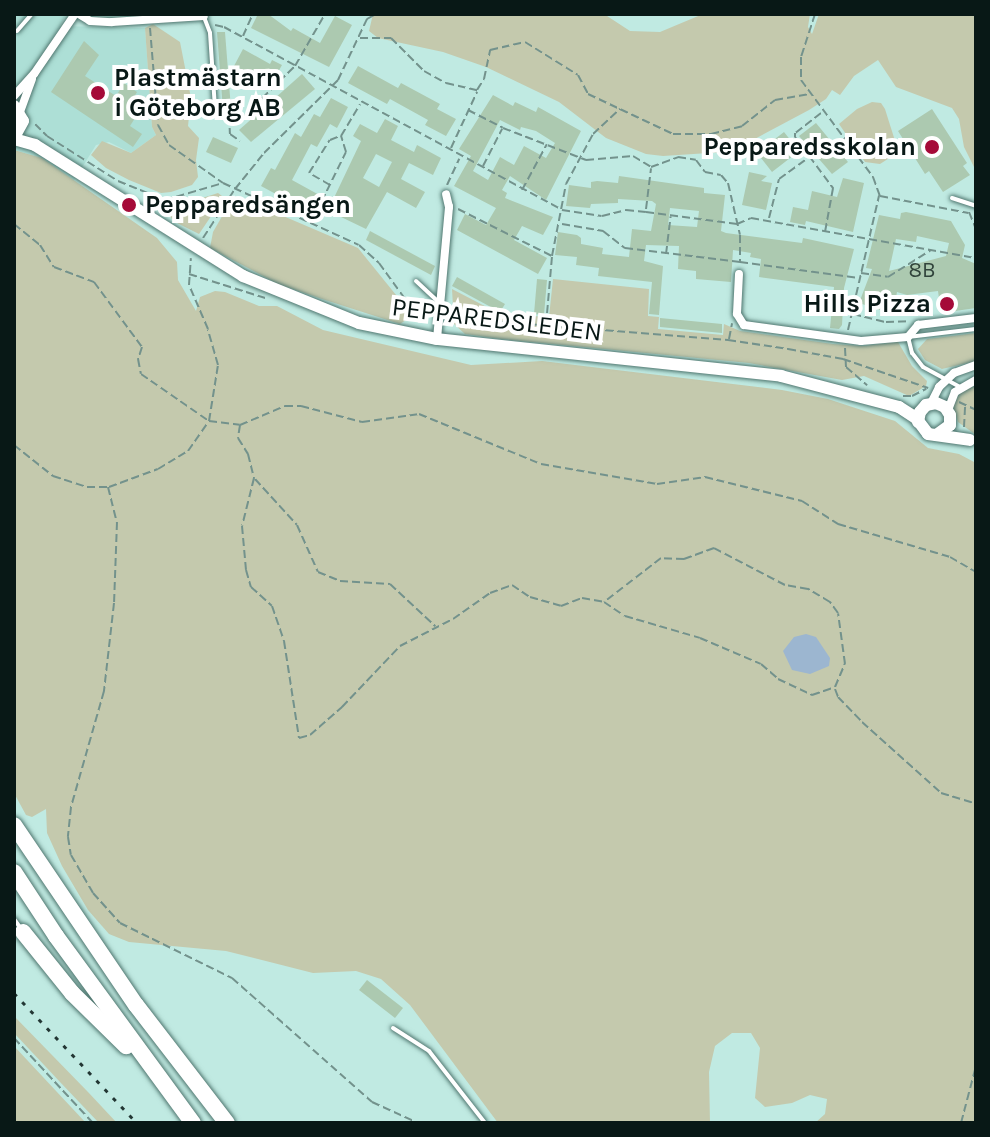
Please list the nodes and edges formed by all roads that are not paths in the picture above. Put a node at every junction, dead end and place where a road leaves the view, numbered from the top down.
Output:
1 (32, 14) edge
2 (77, 14) edge
3 (205, 18) edge
4 (17, 31) dead end
5 (34, 74) junction
6 (14, 96) edge
7 (19, 106) edge
8 (215, 109) road end
9 (17, 134) edge
10 (446, 194) road end
11 (952, 198) dead end
12 (976, 206) edge
13 (739, 274) road end
14 (416, 281) dead end
15 (440, 303) junction
16 (976, 318) edge
17 (976, 329) edge
18 (908, 337) junction
19 (437, 339) junction
20 (976, 365) edge
21 (976, 380) edge
22 (945, 381) junction
23 (960, 387) junction
24 (931, 400) junction
25 (900, 401) junction
26 (950, 409) junction
27 (918, 422) junction
28 (936, 435) junction
29 (973, 441) edge
30 (14, 825) edge
31 (14, 872) edge
32 (18, 925) edge
33 (393, 1028) dead end
34 (161, 1081) junction
35 (193, 1123) edge
36 (227, 1123) edge
37 (485, 1123) edge

1 - 4 lane
2 - 3 street
2 - 5 street
3 - 8 lane
5 - 6 street
5 - 7 street
7 - 9 street, PEPPAREDSLEDEN
9 - 19 street, PEPPAREDSLEDEN
10 - 15 street
11 - 12 lane
13 - 18 street
14 - 15 lane
15 - 19 street
16 - 18 street
17 - 18 lane
18 - 22 lane
19 - 25 street, PEPPAREDSLEDEN
20 - 22 street
21 - 23 street
22 - 23 lane
22 - 24 street
23 - 26 street
24 - 25 street, PEPPAREDSLEDEN
24 - 26 street
24 - 27 street
25 - 27 street, PEPPAREDSLEDEN
26 - 28 street
26 - 29 street
27 - 28 street
28 - 29 street
30 - 36 highway
31 - 34 highway
32 - 34 highway
33 - 37 lane
34 - 35 highway

